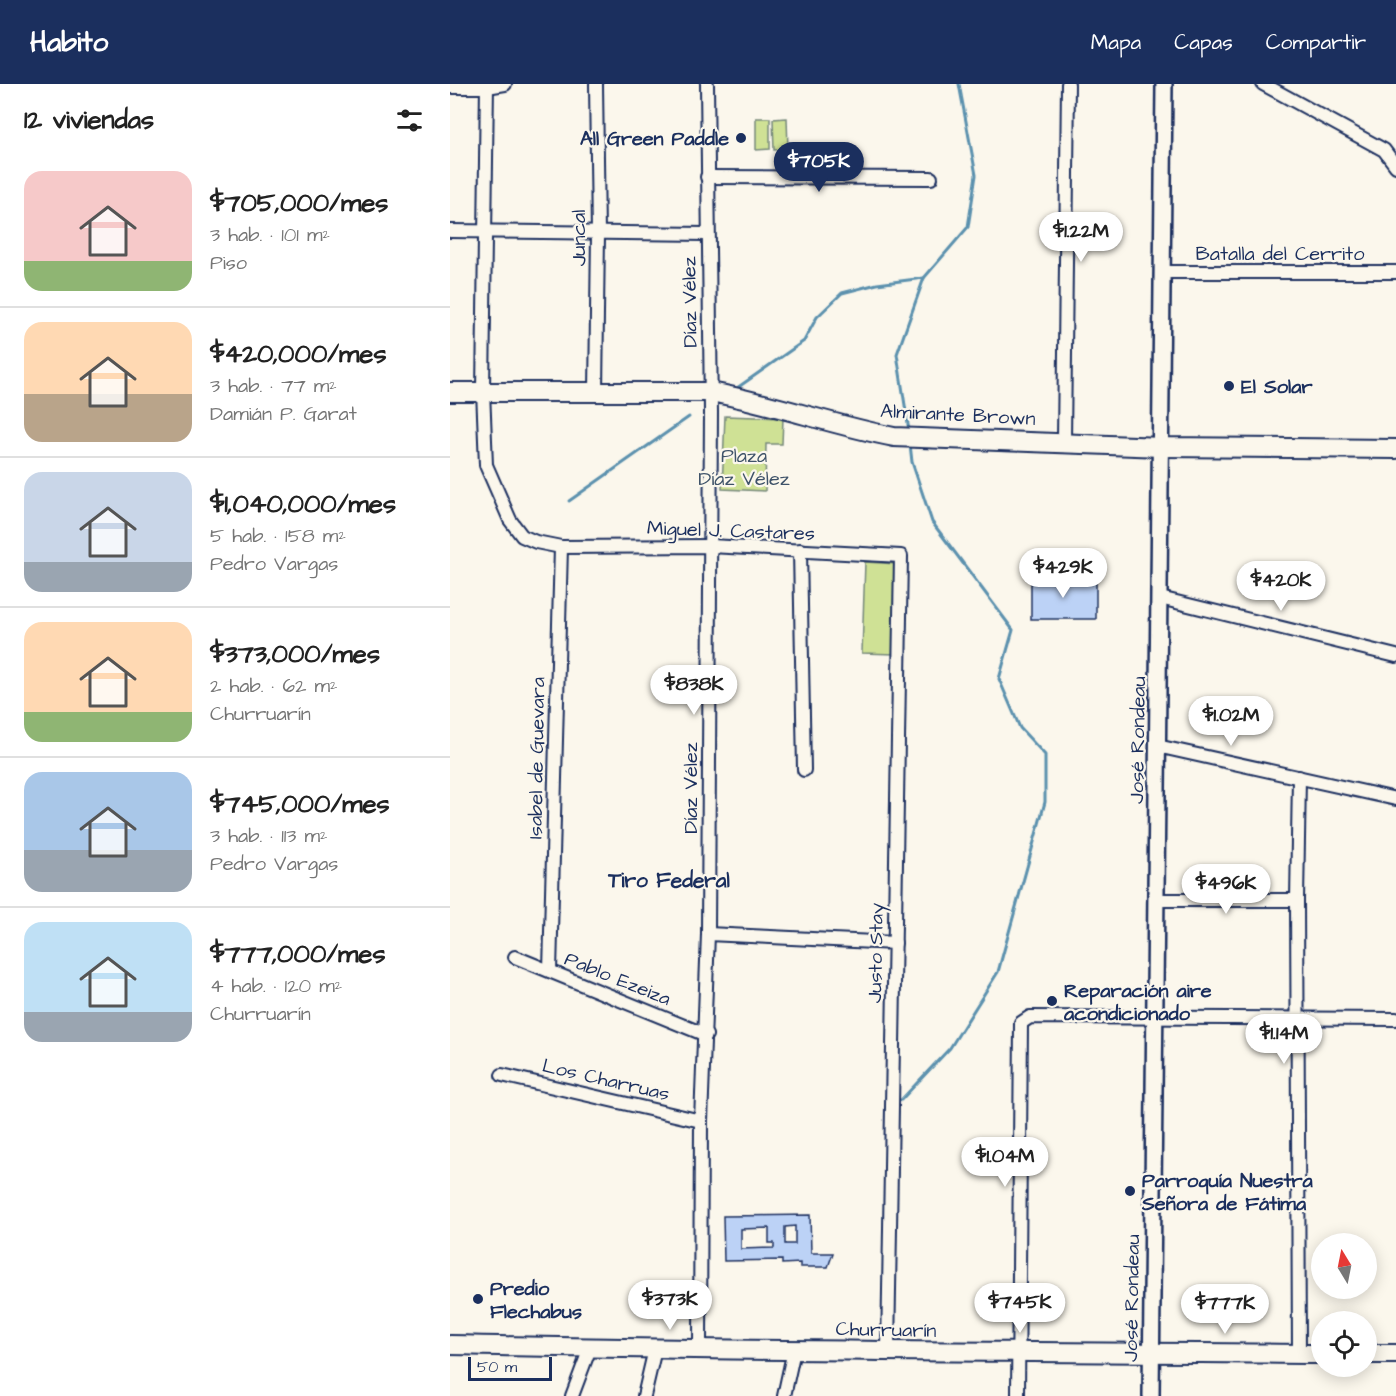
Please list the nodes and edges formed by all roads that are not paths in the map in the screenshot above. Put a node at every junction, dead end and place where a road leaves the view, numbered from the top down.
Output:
1 (505, 84) edge
2 (596, 84) edge
3 (707, 84) edge
4 (1068, 84) edge
5 (1164, 84) edge
6 (1263, 84) edge
7 (487, 86) edge
8 (450, 87) edge
9 (1396, 166) edge
10 (707, 177) junction
11 (931, 178) dead end
12 (450, 231) edge
13 (483, 232) junction
14 (598, 234) junction
15 (707, 234) junction
16 (1163, 272) junction
17 (1396, 272) edge
18 (483, 391) junction
19 (450, 392) edge
20 (596, 392) junction
21 (710, 392) junction
22 (1064, 442) junction
23 (1162, 447) junction
24 (1396, 449) edge
25 (710, 546) junction
26 (561, 547) junction
27 (800, 550) junction
28 (901, 556) joint
29 (1160, 598) junction
30 (1396, 656) edge
31 (1157, 746) junction
32 (804, 770) dead end
33 (1299, 777) junction
34 (1396, 799) edge
35 (1156, 900) junction
36 (1297, 900) junction
37 (708, 933) junction
38 (895, 943) junction
39 (515, 957) dead end
40 (550, 971) junction
41 (1156, 1018) junction
42 (1299, 1019) junction
43 (1396, 1019) edge
44 (706, 1035) junction
45 (502, 1075) dead end
46 (701, 1121) junction
47 (450, 1345) edge
48 (700, 1347) junction
49 (590, 1348) junction
50 (655, 1349) junction
51 (794, 1350) junction
52 (888, 1351) junction
53 (1019, 1352) junction
54 (1151, 1352) junction
55 (1299, 1353) junction
56 (1311, 1354) edge
57 (1377, 1354) edge
58 (1396, 1354) edge
59 (572, 1396) edge
60 (644, 1396) edge
61 (784, 1396) edge
62 (1018, 1396) edge
63 (1151, 1396) edge

1 - 7 street
2 - 14 street, Juncal
3 - 10 street, Díaz Vélez
4 - 22 street
5 - 16 street, José Rondeau
6 - 9 street
7 - 8 street
7 - 13 street, Miguel J. Castares
10 - 11 street
10 - 15 street, Díaz Vélez
12 - 13 street
13 - 14 street
13 - 18 street, Miguel J. Castares
14 - 15 street
14 - 20 street, Juncal
15 - 21 street, Díaz Vélez
16 - 17 street, Batalla del Cerrito
16 - 23 street, José Rondeau
18 - 19 main road, Almirante Brown
18 - 20 main road, Almirante Brown
18 - 26 street, Miguel J. Castares
20 - 21 main road, Almirante Brown
21 - 22 main road, Almirante Brown
21 - 25 street, Díaz Vélez
22 - 23 main road, Almirante Brown
23 - 24 main road, Almirante Brown
23 - 29 street, José Rondeau
25 - 26 street, Miguel J. Castares
25 - 27 street, Miguel J. Castares
25 - 37 street, Díaz Vélez
26 - 40 street, Isabel de Guevara
27 - 28 street, Miguel J. Castares
27 - 32 street
28 - 38 street, Justo Stay
29 - 30 street
29 - 31 street, José Rondeau
31 - 33 street
31 - 35 street, José Rondeau
33 - 34 street
33 - 36 street
35 - 36 street
35 - 41 street, José Rondeau
36 - 42 street
37 - 38 street
37 - 44 street, Díaz Vélez
38 - 52 street, Justo Stay
39 - 40 street, Pablo Ezeiza
40 - 44 street, Pablo Ezeiza
41 - 42 street
41 - 53 street
41 - 54 street, José Rondeau
42 - 43 street
42 - 55 street
44 - 46 street, Díaz Vélez
45 - 46 street, Los Charruas
46 - 48 street, Díaz Vélez
47 - 49 main road, Churruarín
48 - 50 main road, Churruarín
48 - 51 main road, Churruarín
49 - 50 main road, Churruarín
49 - 59 street
50 - 60 street
51 - 52 main road, Churruarín
51 - 61 street
52 - 53 main road, Churruarín
53 - 54 main road, Churruarín
53 - 62 street
54 - 55 main road, Churruarín
54 - 63 street, José Rondeau
55 - 56 main road, Churruarín
57 - 58 main road

